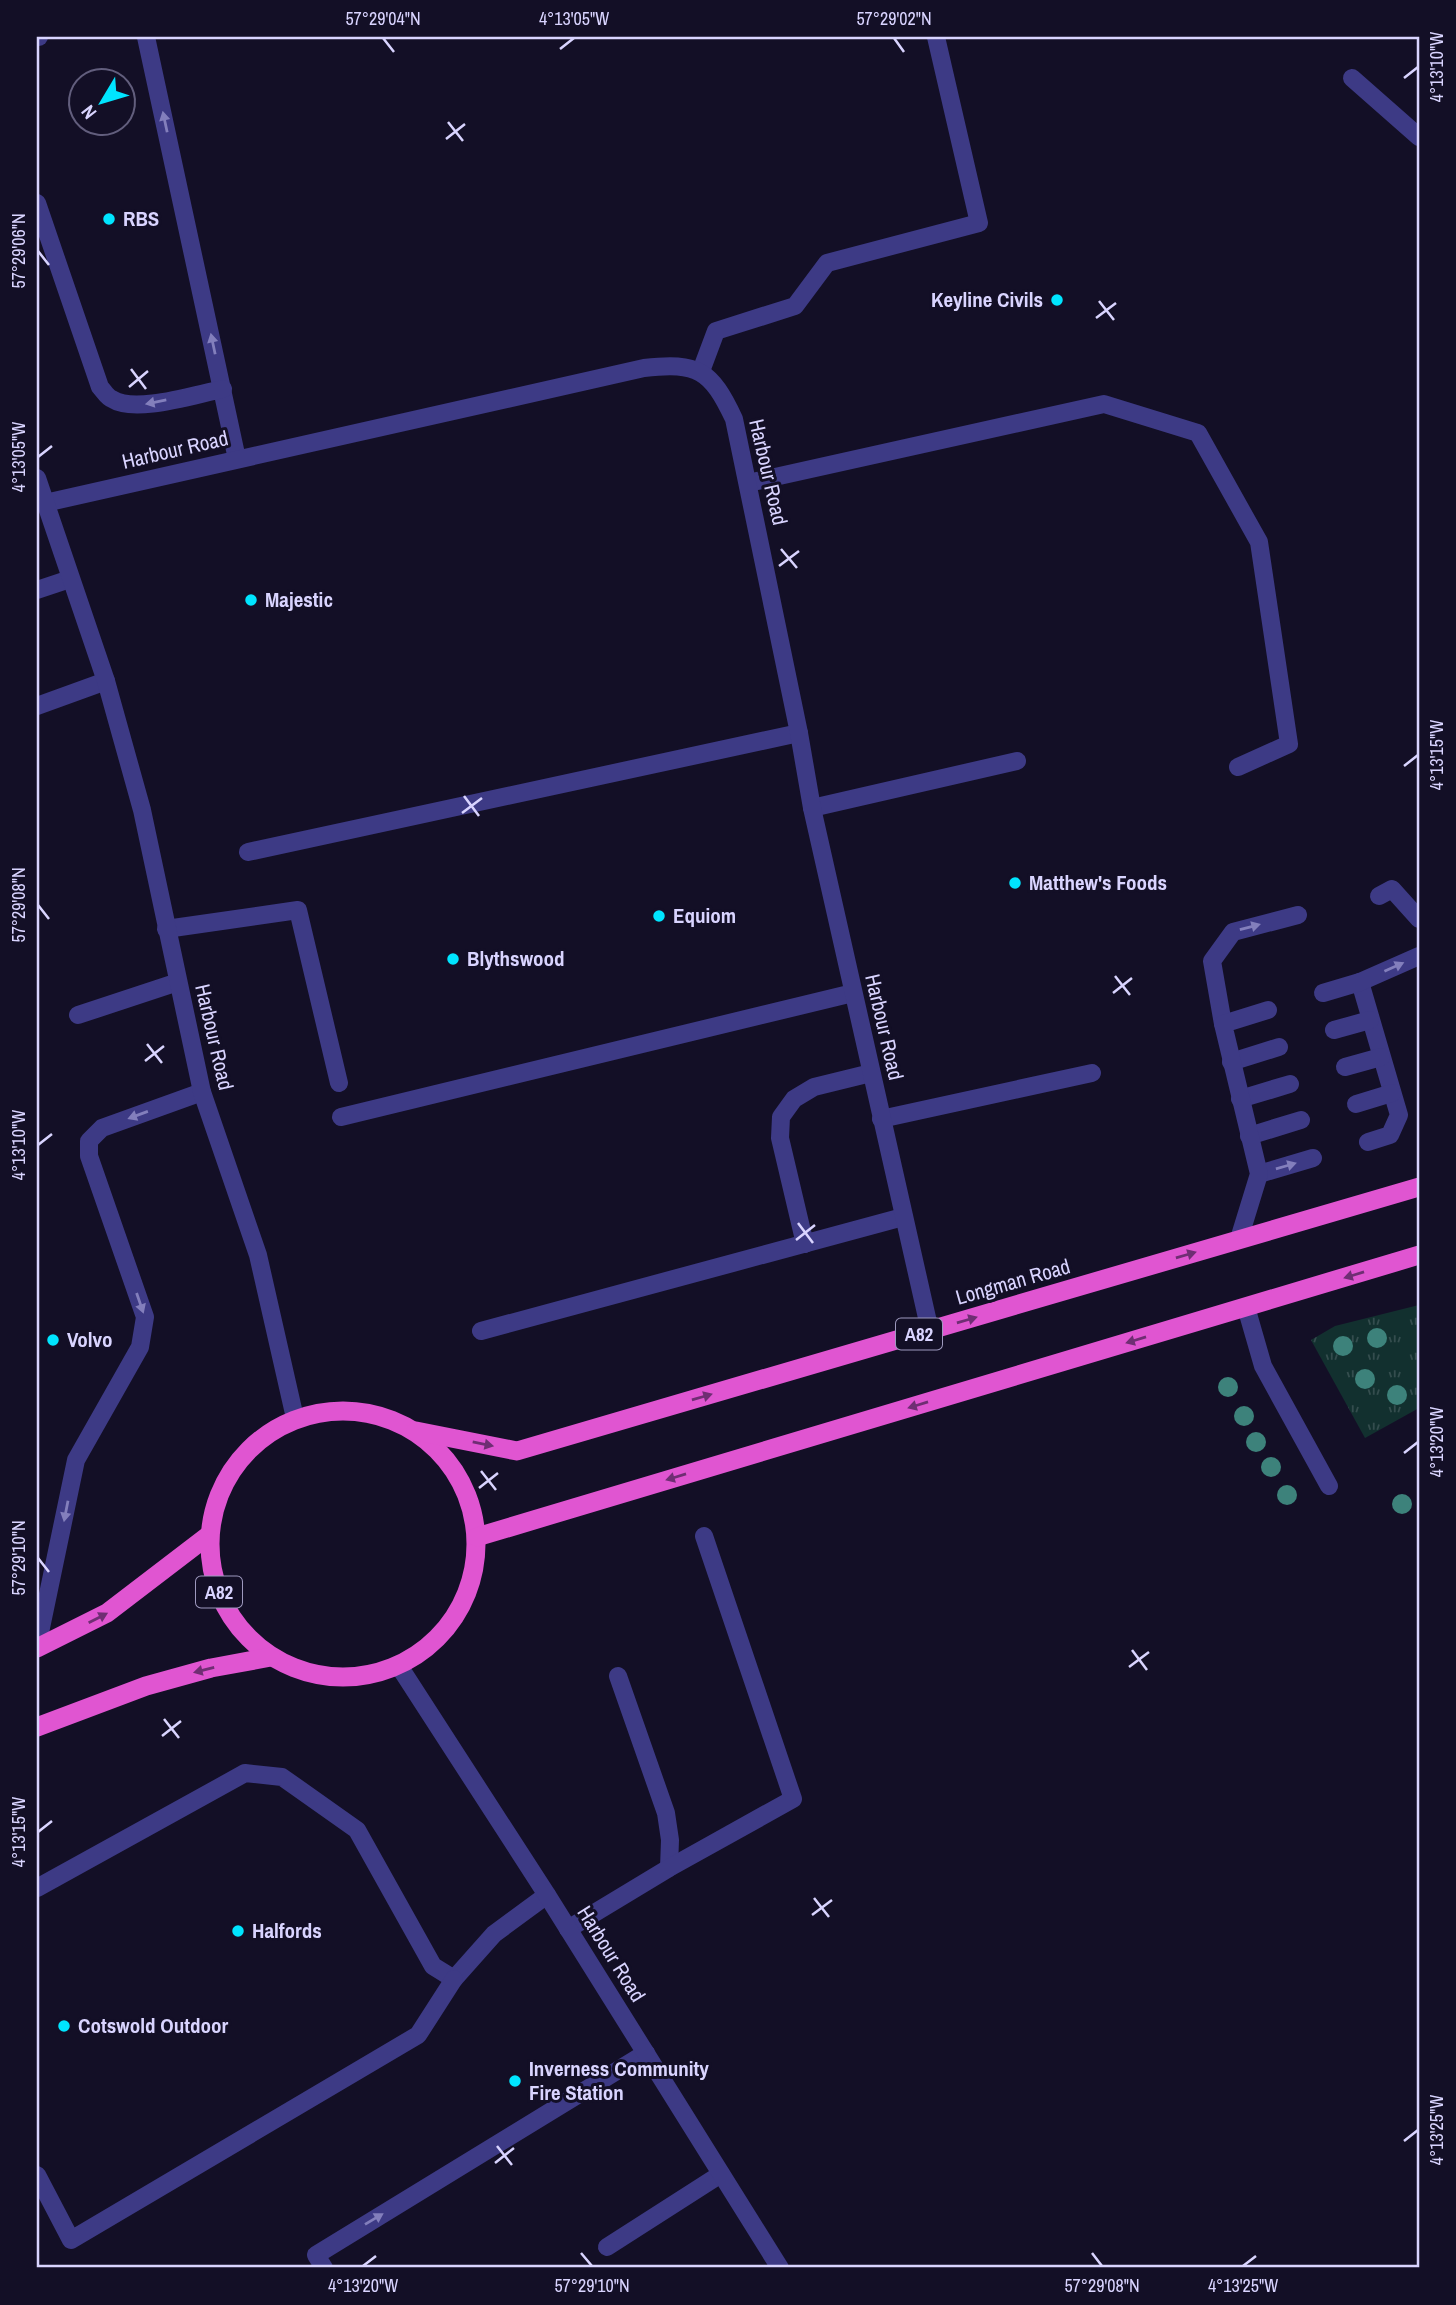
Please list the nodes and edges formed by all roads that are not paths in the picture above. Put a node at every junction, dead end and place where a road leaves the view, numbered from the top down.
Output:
1 (146, 37) edge
2 (936, 37) edge
3 (1352, 78) dead end
4 (1419, 137) edge
5 (37, 204) edge
6 (701, 371) junction
7 (223, 389) junction
8 (237, 459) junction
9 (37, 478) edge
10 (748, 483) junction
11 (45, 503) junction
12 (70, 579) junction
13 (37, 590) edge
14 (106, 681) junction
15 (37, 706) edge
16 (799, 733) junction
17 (1017, 761) dead end
18 (1238, 766) dead end
19 (812, 808) junction
20 (248, 852) dead end
21 (1380, 896) dead end
22 (1298, 915) dead end
23 (1419, 919) edge
24 (166, 929) junction
25 (1419, 957) edge
26 (178, 982) junction
27 (1360, 982) junction
28 (853, 993) junction
29 (1323, 993) dead end
30 (1268, 1010) dead end
31 (78, 1015) dead end
32 (1370, 1020) junction
33 (1223, 1024) junction
34 (1334, 1030) dead end
35 (1279, 1046) dead end
36 (1381, 1057) junction
37 (1230, 1062) junction
38 (1345, 1067) dead end
39 (871, 1073) junction
40 (1092, 1073) dead end
41 (339, 1083) dead end
42 (1290, 1084) dead end
43 (202, 1091) junction
44 (1392, 1093) junction
45 (1240, 1099) junction
46 (1356, 1104) dead end
47 (341, 1117) dead end
48 (881, 1119) junction
49 (1301, 1120) dead end
50 (1249, 1136) junction
51 (1367, 1142) dead end
52 (1312, 1158) dead end
53 (1259, 1174) junction
54 (1419, 1187) edge
55 (904, 1217) junction
56 (1239, 1239) junction
57 (805, 1244) junction
58 (1419, 1255) edge
59 (1246, 1307) junction
60 (481, 1331) dead end
61 (930, 1331) junction
62 (295, 1418) junction
63 (416, 1431) junction
64 (1329, 1486) dead end
65 (209, 1535) junction
66 (477, 1536) junction
67 (704, 1536) dead end
68 (37, 1648) edge
69 (271, 1657) junction
70 (399, 1666) junction
71 (618, 1676) dead end
72 (37, 1727) edge
73 (669, 1868) junction
74 (37, 1888) edge
75 (547, 1895) junction
76 (568, 1929) junction
77 (454, 1979) junction
78 (646, 2053) junction
79 (721, 2174) junction
80 (37, 2175) edge
81 (607, 2247) dead end
82 (320, 2261) edge
83 (780, 2268) edge

7 -> 1 street
2 - 6 street
3 - 4 street
7 -> 5 street
6 - 8 street, Harbour Road
6 - 10 street, Harbour Road
7 - 8 street
8 - 11 street, Harbour Road
9 - 11 street, Harbour Road
10 - 16 street, Harbour Road
10 - 18 street
11 - 12 street, Harbour Road
12 - 13 street
12 - 14 street, Harbour Road
14 - 15 street
14 - 24 street, Harbour Road
16 - 19 street, Harbour Road
16 - 20 street
17 - 19 street
19 - 28 street, Harbour Road
21 - 23 street
33 -> 22 street
24 - 26 street, Harbour Road
24 - 41 street
27 -> 25 street
26 - 31 street
26 - 43 street, Harbour Road
27 - 29 street
27 - 32 street
28 - 39 street, Harbour Road
28 - 47 street
30 - 33 street
32 - 34 street
32 - 36 street
33 - 37 street
35 - 37 street
36 - 38 street
36 - 44 street
37 - 45 street
39 - 48 street, Harbour Road
39 - 57 street
40 - 48 street
42 - 45 street
43 - 62 street, Harbour Road
43 -> 68 street
44 - 46 street
44 - 51 street
45 - 50 street
48 - 55 street, Harbour Road
49 - 50 street
50 - 53 street
53 -> 52 street
53 - 56 street
54 - 56 highway, Longman Road / A82
55 - 57 street
55 - 61 street, Harbour Road
61 -> 56 highway, Longman Road / A82
57 - 60 street
58 -> 59 highway
59 - 64 street
59 -> 66 highway
63 -> 61 highway, Longman Road / A82
62 - 63 highway, A82
62 - 65 highway, A82
63 - 66 highway, A82
68 -> 65 highway, A82
65 - 69 highway, A82
66 - 70 highway, A82
67 - 73 street
69 - 70 highway, A82
69 -> 72 highway
70 - 75 street, Harbour Road
71 - 73 street
73 - 76 street
74 - 77 street
75 - 76 street, Harbour Road
75 - 77 street
76 - 78 street, Harbour Road
77 - 80 street
78 - 79 street, Harbour Road
82 -> 78 street
79 - 81 street
79 - 83 street, Harbour Road

